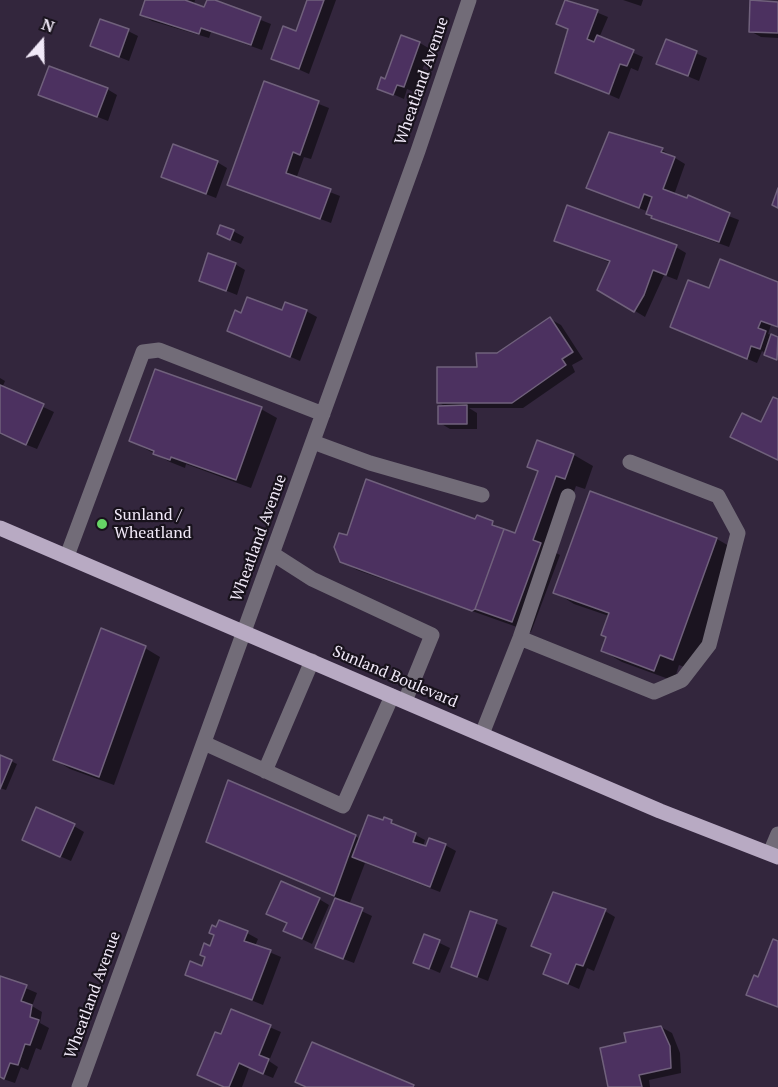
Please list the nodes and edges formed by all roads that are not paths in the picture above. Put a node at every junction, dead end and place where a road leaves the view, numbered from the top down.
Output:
1 (469, 0) edge
2 (323, 414) junction
3 (313, 442) junction
4 (630, 462) dead end
5 (482, 495) dead end
6 (568, 496) dead end
7 (0, 528) edge
8 (273, 554) junction
9 (67, 556) junction
10 (244, 632) junction
11 (520, 638) junction
12 (312, 661) junction
13 (399, 699) junction
14 (482, 734) junction
15 (204, 743) junction
16 (265, 771) junction
17 (778, 834) edge
18 (774, 855) edge
19 (79, 1087) edge

1 - 2 street, Wheatland Avenue
2 - 3 street, Wheatland Avenue
2 - 9 street
3 - 5 street
3 - 8 street, Wheatland Avenue
4 - 11 street
6 - 11 street
7 - 9 main road, Sunland Boulevard
8 - 10 street, Wheatland Avenue
8 - 13 street
9 - 10 main road, Sunland Boulevard
10 - 12 main road, Sunland Boulevard
10 - 15 street, Wheatland Avenue
11 - 14 street
12 - 13 main road, Sunland Boulevard
12 - 16 street
13 - 14 main road, Sunland Boulevard
13 - 16 street
14 - 18 main road, Sunland Boulevard
15 - 16 street
15 - 19 street, Wheatland Avenue
17 - 18 street

